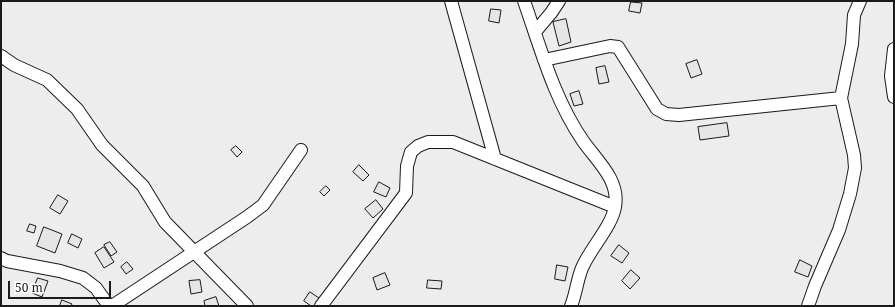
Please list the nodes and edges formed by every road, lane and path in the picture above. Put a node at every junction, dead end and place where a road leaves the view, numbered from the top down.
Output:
1 (451, 1) edge
2 (524, 1) edge
3 (559, 1) edge
4 (860, 1) edge
5 (535, 32) junction
6 (894, 49) edge
7 (1, 56) edge
8 (544, 60) junction
9 (894, 97) edge
10 (840, 98) junction
11 (301, 150) dead end
12 (495, 158) junction
13 (616, 207) junction
14 (193, 252) junction
15 (1, 258) edge
16 (111, 306) edge
17 (247, 306) edge
18 (321, 306) edge
19 (571, 306) edge
20 (808, 306) edge

1 - 12 street
2 - 5 street
3 - 5 street
4 - 10 street
5 - 8 street
6 - 9 street
7 - 14 street
8 - 10 street
8 - 13 street
10 - 20 street
11 - 14 street
12 - 13 street
12 - 18 street
13 - 19 street
14 - 16 street
14 - 17 street
15 - 16 street

